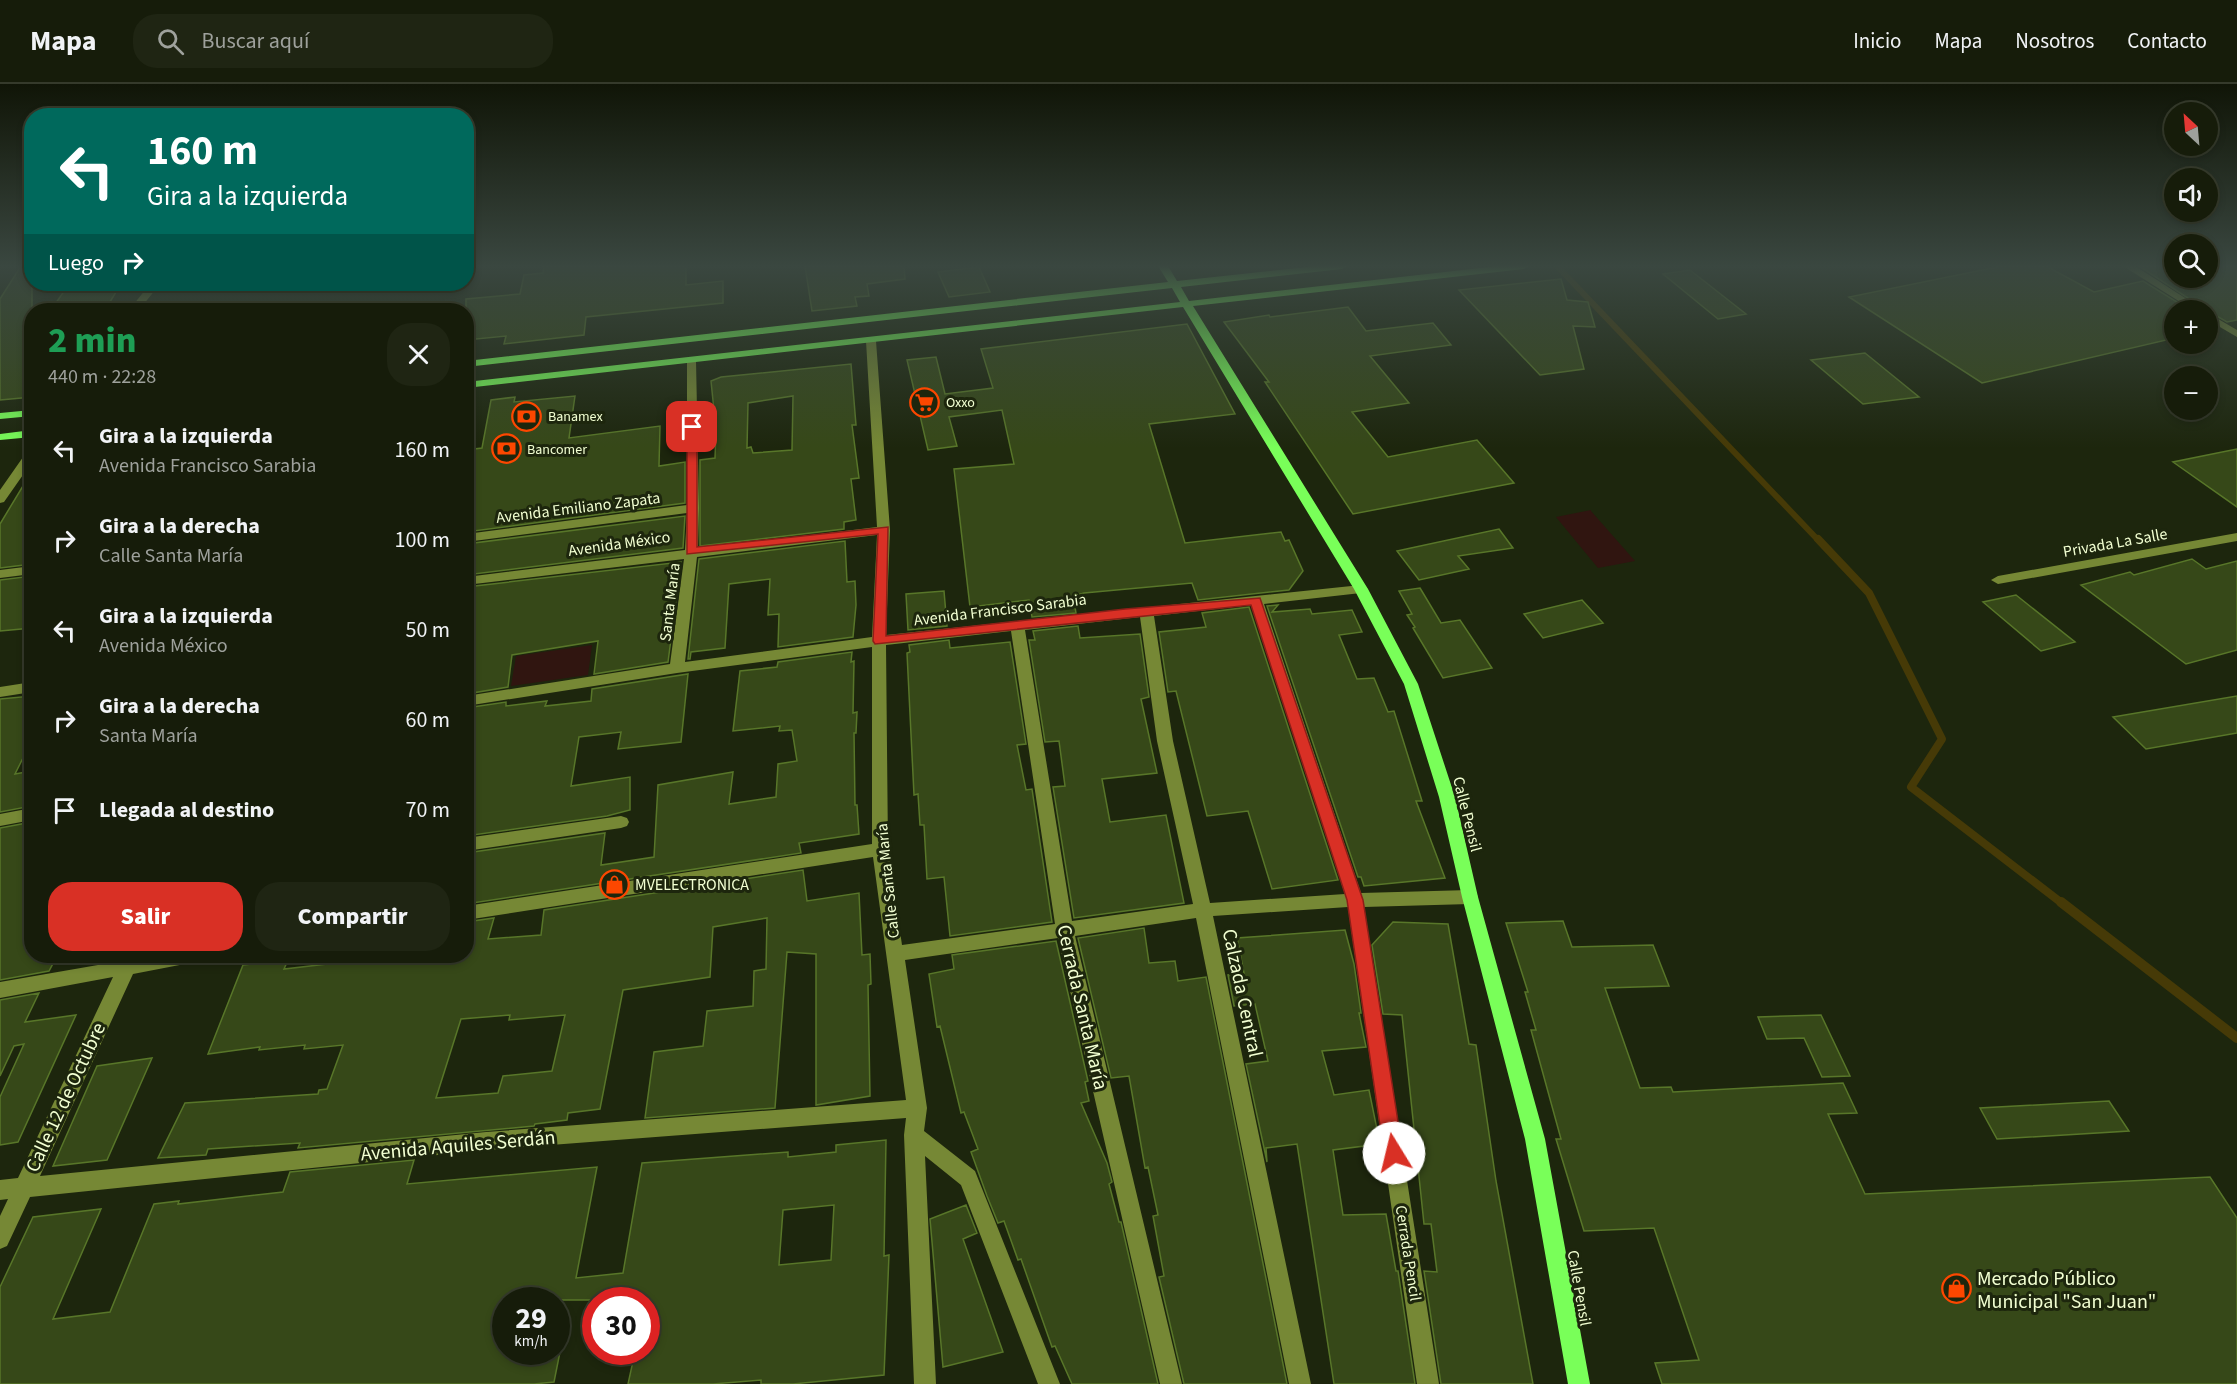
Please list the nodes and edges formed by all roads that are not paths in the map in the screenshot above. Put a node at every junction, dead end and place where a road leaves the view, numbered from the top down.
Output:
1 (806, 327) edge
2 (994, 327) edge
3 (1202, 327) edge
4 (871, 341) junction
5 (691, 361) junction
6 (474, 363) edge
7 (474, 384) edge
8 (24, 414) edge
9 (0, 416) edge
10 (24, 434) edge
11 (0, 437) edge
12 (24, 464) edge
13 (0, 499) edge
14 (693, 508) junction
15 (884, 530) junction
16 (474, 537) edge
17 (2237, 537) edge
18 (691, 552) junction
19 (24, 571) edge
20 (0, 574) edge
21 (474, 580) edge
22 (1998, 580) dead end
23 (1361, 588) junction
24 (1256, 601) junction
25 (1146, 611) junction
26 (1017, 625) junction
27 (879, 641) junction
28 (677, 668) junction
29 (24, 688) edge
30 (0, 692) edge
31 (474, 700) edge
32 (24, 816) edge
33 (0, 820) edge
34 (621, 822) dead end
35 (474, 844) edge
36 (880, 849) junction
37 (1470, 897) junction
38 (1355, 900) junction
39 (1203, 909) junction
40 (474, 912) edge
41 (1065, 931) junction
42 (895, 954) junction
43 (117, 963) edge
44 (129, 963) edge
45 (0, 990) edge
46 (917, 1108) junction
47 (914, 1135) junction
48 (23, 1187) junction
49 (0, 1190) edge
50 (0, 1239) edge
51 (925, 1384) edge
52 (1049, 1384) edge
53 (1171, 1384) edge
54 (1300, 1384) edge
55 (1428, 1384) edge
56 (1579, 1384) edge

1 - 6 main road
2 - 4 main road
3 - 23 main road, Calle Pensil
4 - 5 main road
4 - 15 street, Calle Santa María
5 - 7 main road
5 - 14 street, Santa María
8 - 9 main road
10 - 11 main road
12 - 13 street
14 - 16 street, Avenida Emiliano Zapata
14 - 18 street, Santa María
15 - 18 street, Avenida México
15 - 27 street, Calle Santa María
17 - 22 street, Privada La Salle
18 - 21 street, Avenida México
18 - 28 street, Santa María
19 - 20 street
23 - 24 street, Avenida Francisco Sarabia
23 - 37 main road, Calle Pensil
24 - 25 street, Avenida Francisco Sarabia
24 - 38 street, Cerrada Pencil
25 - 26 street, Avenida Francisco Sarabia
25 - 39 street, Calzada Central
26 - 27 street, Avenida Francisco Sarabia
26 - 41 street, Cerrada Santa María
27 - 28 street, Avenida Francisco Sarabia
27 - 36 street, Calle Santa María
28 - 31 street, Avenida Francisco Sarabia
29 - 30 street
32 - 33 street
34 - 35 street
36 - 40 street
36 - 42 street, Calle Santa María
37 - 38 street
37 - 56 main road, Calle Pensil
38 - 39 street
38 - 55 street, Cerrada Pencil
39 - 41 street
39 - 54 street, Calzada Central
41 - 42 street
41 - 53 street, Cerrada Santa María
42 - 46 street, Calle Santa María
43 - 45 street
44 - 48 street, Calle 12 de Octubre
46 - 47 street, Calle Santa María
46 - 48 street, Avenida Aquiles Serdán
47 - 51 street, Calle Santa María
47 - 52 street
48 - 49 street, Avenida Aquiles Serdán
48 - 50 street, Calle 12 de Octubre

